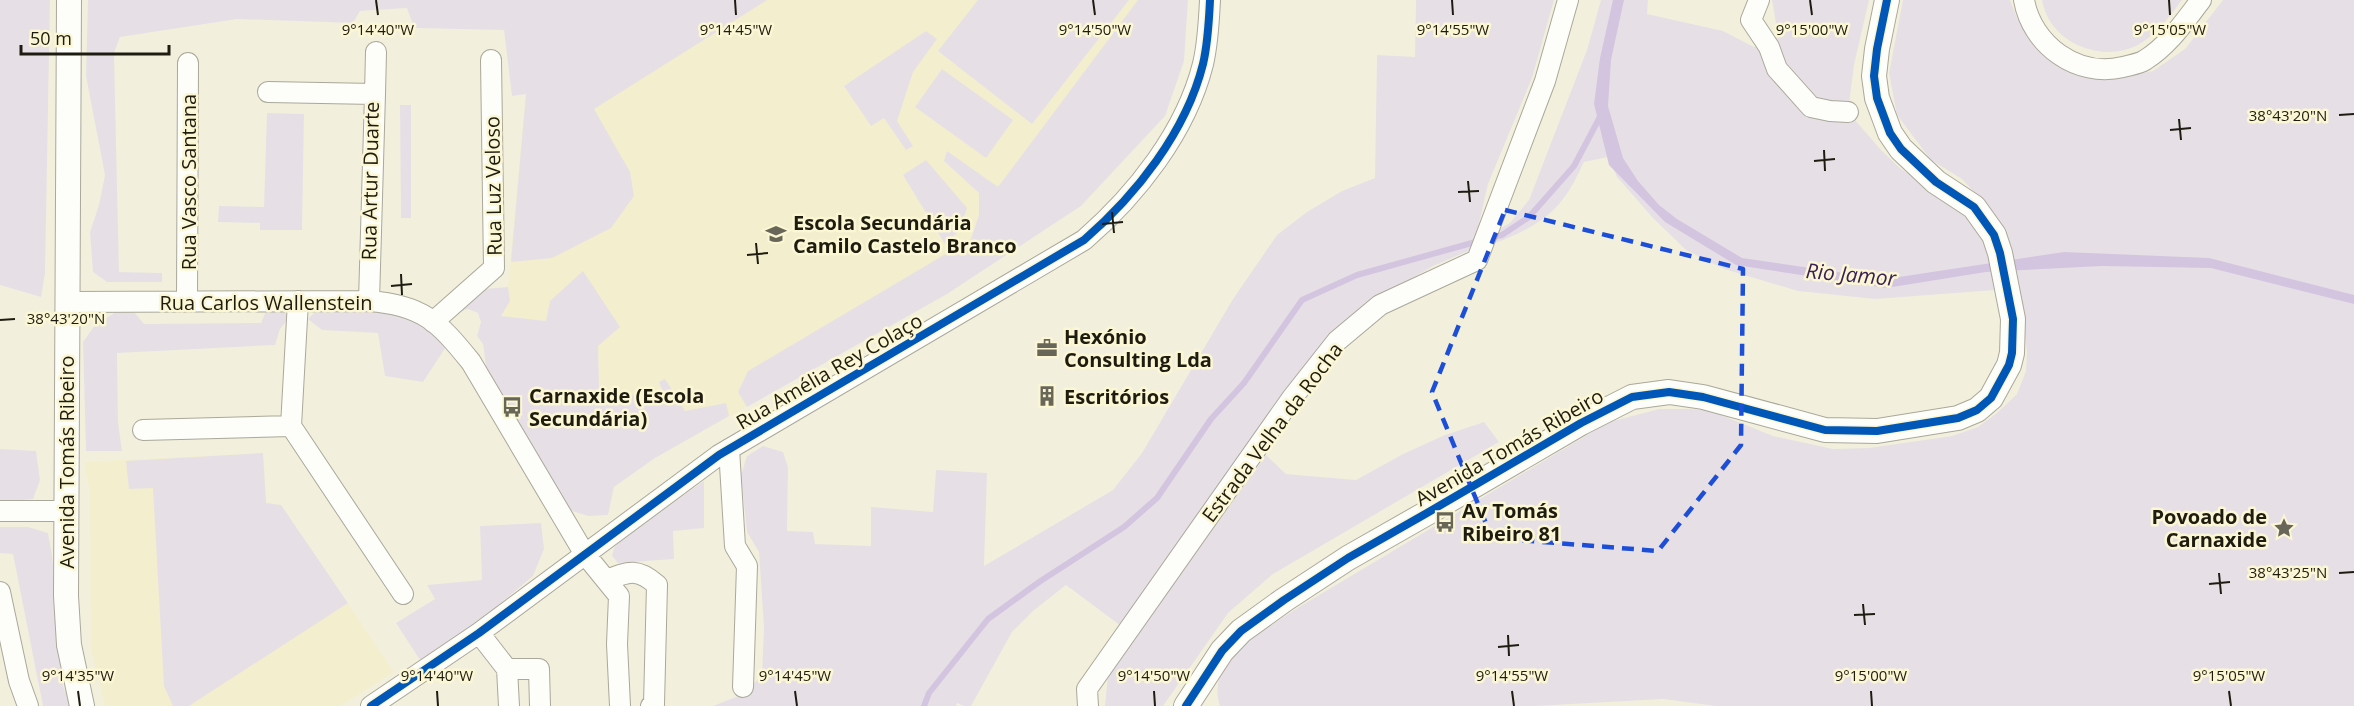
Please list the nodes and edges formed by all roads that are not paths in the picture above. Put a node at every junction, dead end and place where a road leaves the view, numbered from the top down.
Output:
1 (69, 0) edge
2 (1210, 0) edge
3 (1568, 0) edge
4 (1760, 0) edge
5 (1887, 0) edge
6 (2024, 0) edge
7 (2201, 0) edge
8 (376, 52) dead end
9 (491, 60) dead end
10 (188, 63) dead end
11 (268, 92) dead end
12 (375, 94) junction
13 (1848, 112) dead end
14 (187, 301) junction
15 (298, 301) junction
16 (369, 301) junction
17 (67, 302) junction
18 (434, 322) junction
19 (291, 426) junction
20 (143, 430) dead end
21 (729, 449) junction
22 (0, 511) edge
23 (66, 511) junction
24 (584, 553) junction
25 (607, 579) junction
26 (0, 592) edge
27 (403, 594) dead end
28 (479, 633) junction
29 (507, 669) junction
30 (1208, 670) junction
31 (743, 687) dead end
32 (28, 706) edge
33 (82, 706) edge
34 (371, 706) edge
35 (509, 706) edge
36 (540, 706) edge
37 (620, 706) edge
38 (651, 706) edge
39 (1088, 706) edge
40 (1186, 706) edge
41 (1209, 706) edge

1 - 17 street, Avenida Tomás Ribeiro
2 - 21 street, Rua Amélia Rey Colaço
3 - 39 street, Estrada Velha da Rocha
4 - 13 street
5 - 30 street, Avenida Tomás Ribeiro
6 - 7 street
8 - 12 street
9 - 18 street, Rua Luz Veloso
10 - 14 street, Rua Vasco Santana
11 - 12 street, Rua Artur Duarte
12 - 16 street, Rua Artur Duarte
14 - 15 street, Rua Carlos Wallenstein
14 - 17 street, Rua Carlos Wallenstein
15 - 16 street, Rua Carlos Wallenstein
15 - 19 street
16 - 18 street, Rua Carlos Wallenstein
17 - 23 street, Avenida Tomás Ribeiro
18 - 24 street, Rua Carlos Wallenstein
19 - 20 street
19 - 27 street
21 - 24 street, Rua Amélia Rey Colaço
21 - 31 street
22 - 23 street
23 - 33 street, Avenida Tomás Ribeiro
24 - 25 street, Rua Carlos Wallenstein
24 - 28 street, Rua Amélia Rey Colaço
25 - 37 street, Rua Carlos Wallenstein
25 - 38 street
26 - 32 street
28 - 29 street
28 - 34 street, Rua Amélia Rey Colaço
29 - 35 street
29 - 36 street
30 - 40 street, Avenida Tomás Ribeiro
30 - 41 street

